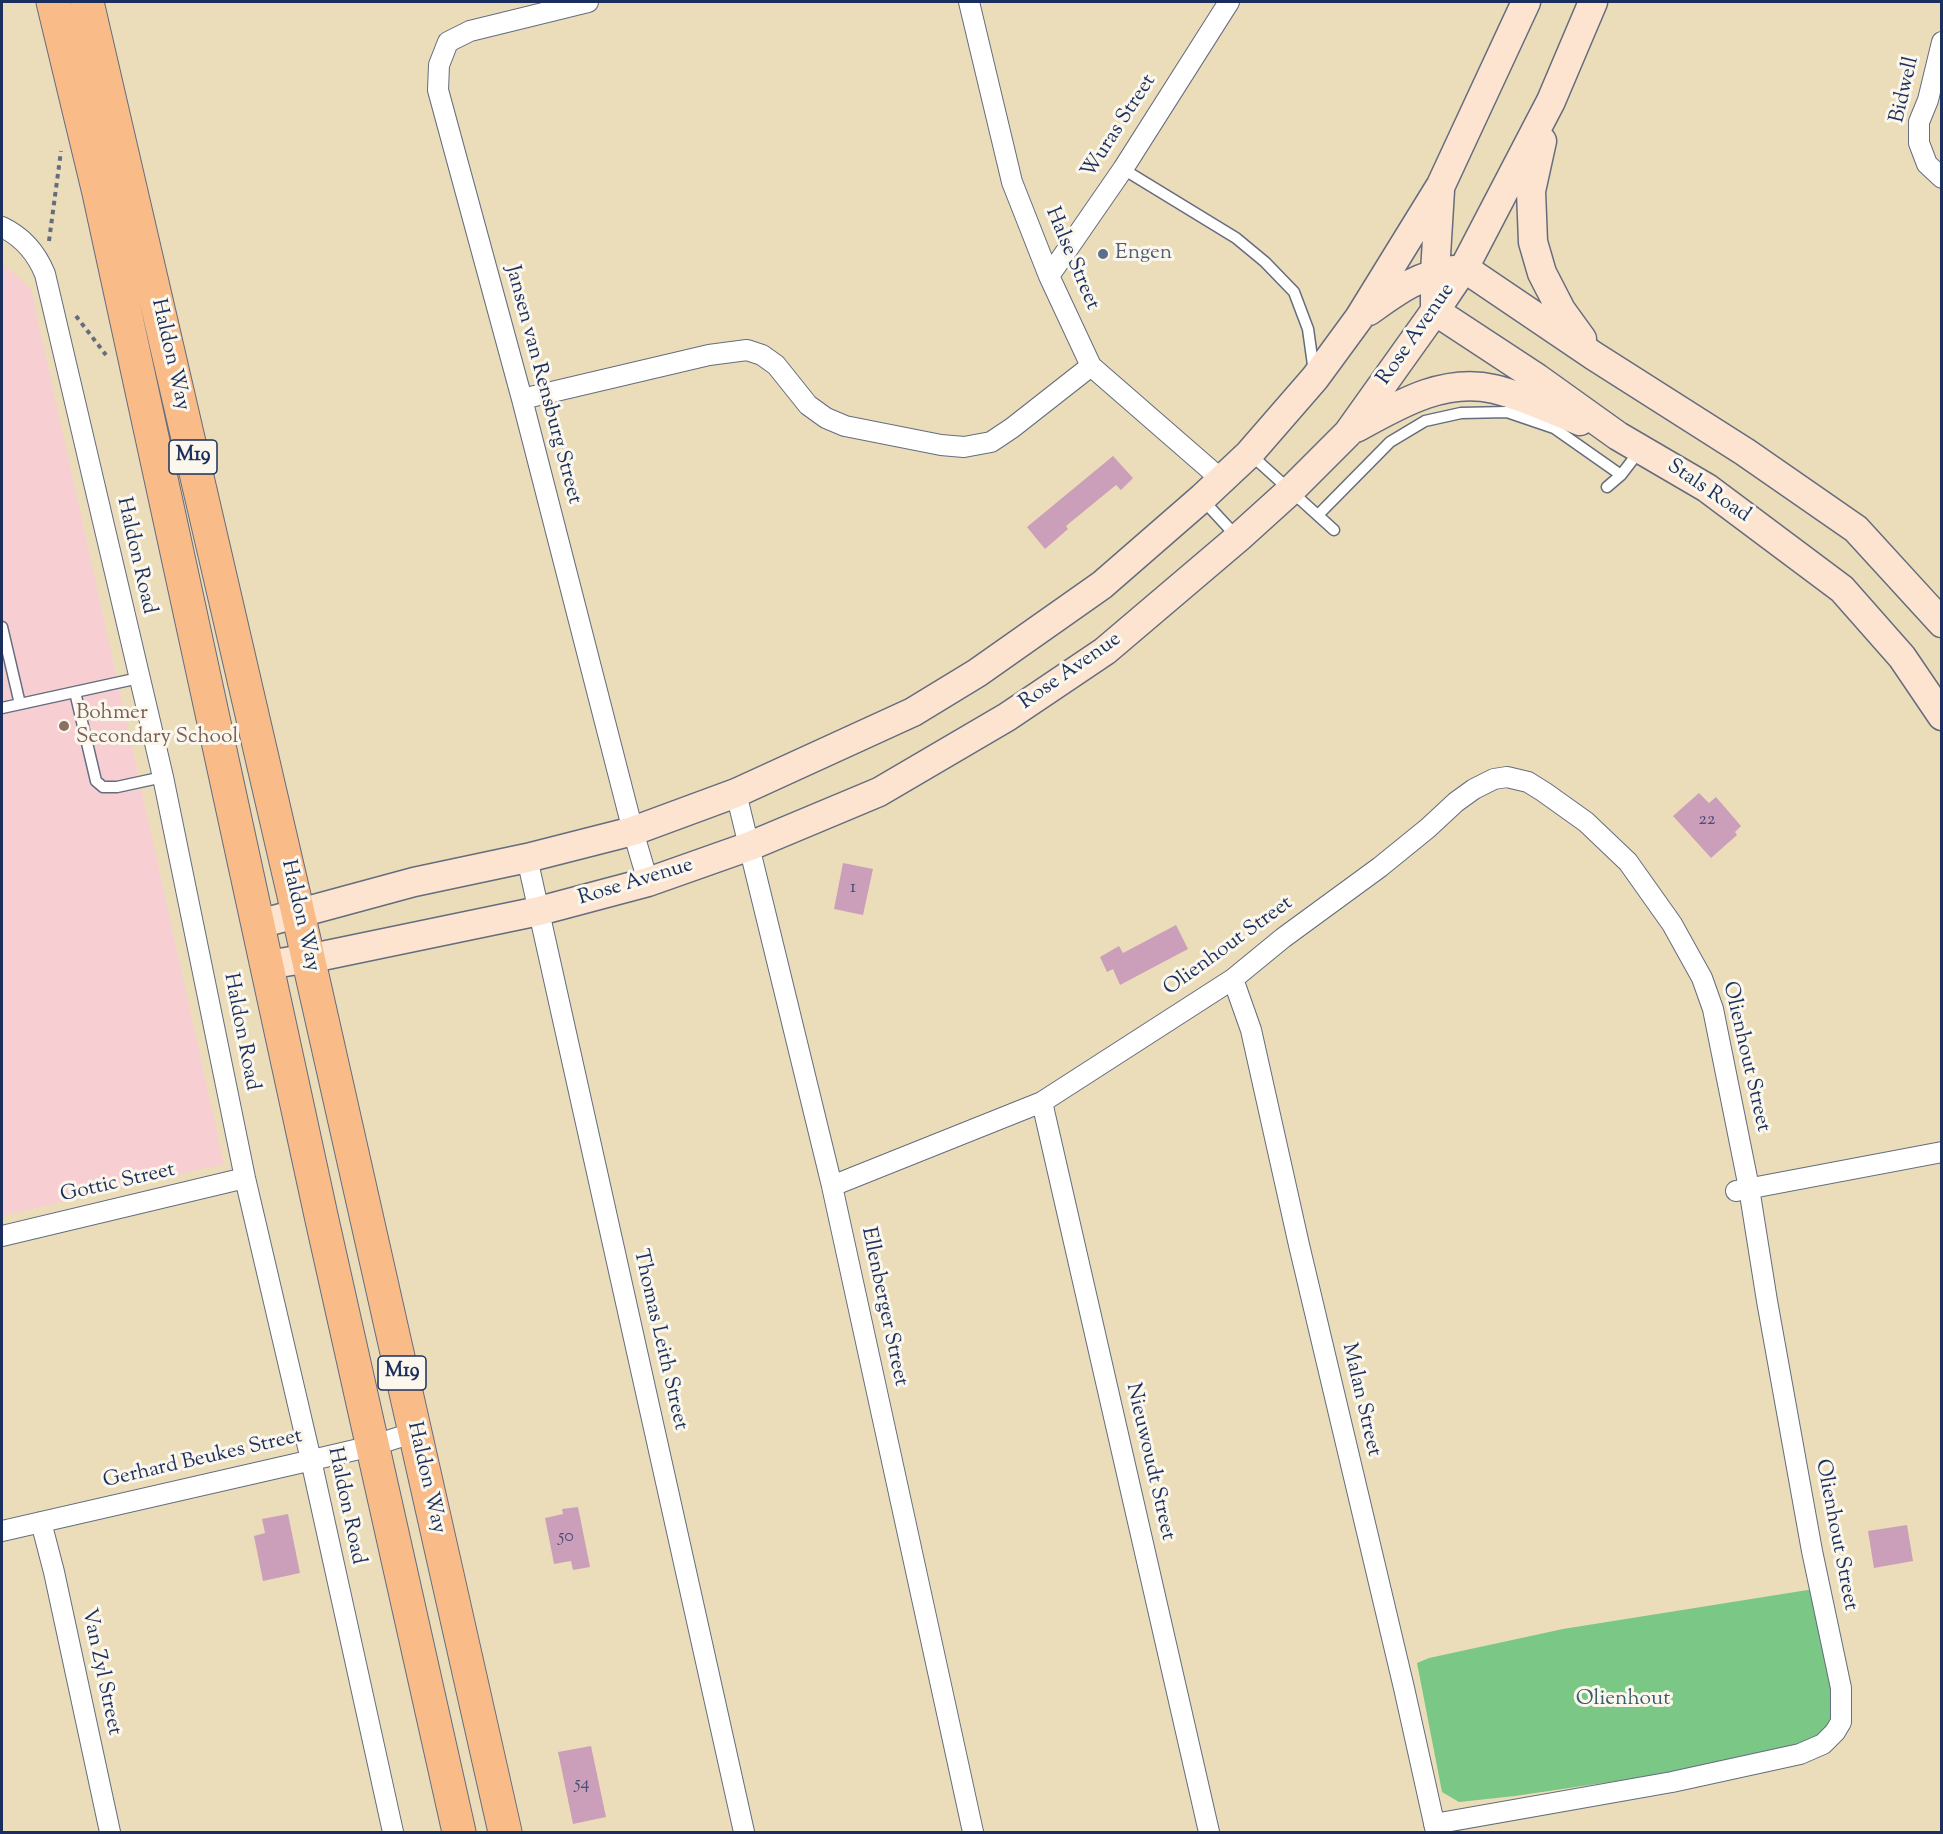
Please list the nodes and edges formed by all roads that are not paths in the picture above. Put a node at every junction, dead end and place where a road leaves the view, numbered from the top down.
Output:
1 (53, 2) edge
2 (87, 2) edge
3 (588, 2) edge
4 (969, 2) edge
5 (1229, 2) edge
6 (1526, 2) edge
7 (1593, 2) edge
8 (1941, 42) edge
9 (1551, 101) junction
10 (1123, 168) junction
11 (1941, 178) edge
12 (1441, 185) junction
13 (2, 227) edge
14 (1464, 268) junction
15 (1435, 272) junction
16 (1049, 276) junction
17 (1436, 311) junction
18 (1359, 318) junction
19 (1594, 356) junction
20 (1091, 366) junction
21 (1315, 378) junction
22 (522, 399) junction
23 (179, 400) junction
24 (146, 409) junction
25 (1347, 433) junction
26 (1630, 442) junction
27 (1249, 454) junction
28 (1621, 475) junction
29 (1607, 487) dead end
30 (1212, 489) junction
31 (1290, 491) junction
32 (1318, 515) junction
33 (1334, 530) dead end
34 (1239, 538) junction
35 (231, 619) junction
36 (1941, 623) edge
37 (2, 627) edge
38 (194, 628) junction
39 (139, 678) junction
40 (75, 692) junction
41 (1936, 697) edge
42 (20, 704) junction
43 (2, 708) edge
44 (164, 777) junction
45 (736, 793) junction
46 (633, 831) junction
47 (750, 846) junction
48 (527, 858) junction
49 (648, 882) junction
50 (539, 911) junction
51 (298, 913) junction
52 (259, 924) junction
53 (308, 958) junction
54 (267, 965) junction
55 (1233, 980) junction
56 (1042, 1102) junction
57 (1941, 1152) edge
58 (354, 1160) junction
59 (311, 1169) junction
60 (245, 1178) junction
61 (832, 1186) junction
62 (1742, 1189) junction
63 (2, 1236) edge
64 (415, 1432) junction
65 (372, 1446) junction
66 (311, 1460) junction
67 (41, 1522) junction
68 (2, 1531) edge
69 (486, 1749) junction
70 (442, 1757) junction
71 (1435, 1828) edge
72 (110, 1833) edge
73 (393, 1833) edge
74 (459, 1833) edge
75 (505, 1833) edge
76 (744, 1833) edge
77 (973, 1833) edge
78 (1209, 1833) edge

1 - 24 highway, Haldon Way / M19
2 - 23 highway, Haldon Way / M19
3 - 22 street, Jansen van Rensburg Street
4 - 16 street, Halse Street
5 - 10 street, Wuras Street
6 - 12 street
7 - 9 street, Rose Avenue
8 - 11 street, Bidwell
9 - 14 street, Rose Avenue
9 - 19 street
10 - 16 street, Wuras Street
10 - 21 lane
12 - 15 street
12 - 18 street
13 - 39 street, Haldon Road
14 - 15 street
14 - 17 street, Rose Avenue
14 - 19 street
15 - 17 street
15 - 18 street
16 - 20 street, Halse Street
17 - 25 street, Rose Avenue
17 - 26 street, Stals Road
18 - 21 street
19 - 36 street
20 - 22 street
20 - 30 street, Halse Street
21 - 27 street
22 - 46 street, Jansen van Rensburg Street
23 - 24 highway
23 - 35 highway, Haldon Way / M19
24 - 38 highway, Haldon Way / M19
25 - 26 street
25 - 31 street, Rose Avenue
26 - 28 lane
26 - 41 street, Stals Road
27 - 30 street
27 - 31 lane
28 - 29 lane
28 - 32 lane
30 - 34 lane
30 - 45 street
31 - 32 lane
31 - 34 street, Rose Avenue
32 - 33 lane
34 - 47 street, Rose Avenue
35 - 38 highway
35 - 51 highway, Haldon Way / M19
37 - 42 lane
38 - 52 highway, Haldon Way / M19
39 - 40 lane
39 - 44 street, Haldon Road
40 - 42 lane
40 - 44 lane
42 - 43 lane
44 - 60 street, Haldon Road
45 - 46 street
45 - 47 street, Ellenberger Street
46 - 48 street
46 - 49 street, Jansen van Rensburg Street
47 - 49 street, Rose Avenue
47 - 61 street, Ellenberger Street
48 - 50 street, Thomas Leith Street
48 - 51 street
49 - 50 street, Rose Avenue
50 - 53 street, Rose Avenue
50 - 76 street, Thomas Leith Street
51 - 52 street
51 - 53 highway, Haldon Way / M19
52 - 54 highway, Haldon Way / M19
53 - 54 street, Rose Avenue
53 - 58 highway, Haldon Way / M19
54 - 59 highway, Haldon Way / M19
55 - 56 street, Olienhout Street
55 - 62 street, Olienhout Street
55 - 71 street, Malan Street
56 - 61 street, Olienhout Street
56 - 78 street, Nieuwoudt Street
57 - 62 street
58 - 59 highway
58 - 64 highway, Haldon Way / M19
59 - 65 highway, Haldon Way / M19
60 - 63 street, Gottic Street
60 - 66 street, Haldon Road
61 - 77 street, Ellenberger Street
62 - 71 street, Olienhout Street
64 - 65 street, Gerhard Beukes Street
64 - 69 highway, Haldon Way / M19
65 - 66 street, Gerhard Beukes Street
65 - 70 highway, Haldon Way / M19
66 - 67 street, Gerhard Beukes Street
66 - 73 street, Haldon Road
67 - 68 street, Gerhard Beukes Street
67 - 72 street, Van Zyl Street
69 - 70 highway
69 - 75 highway, Haldon Way / M19
70 - 74 highway, Haldon Way / M19

